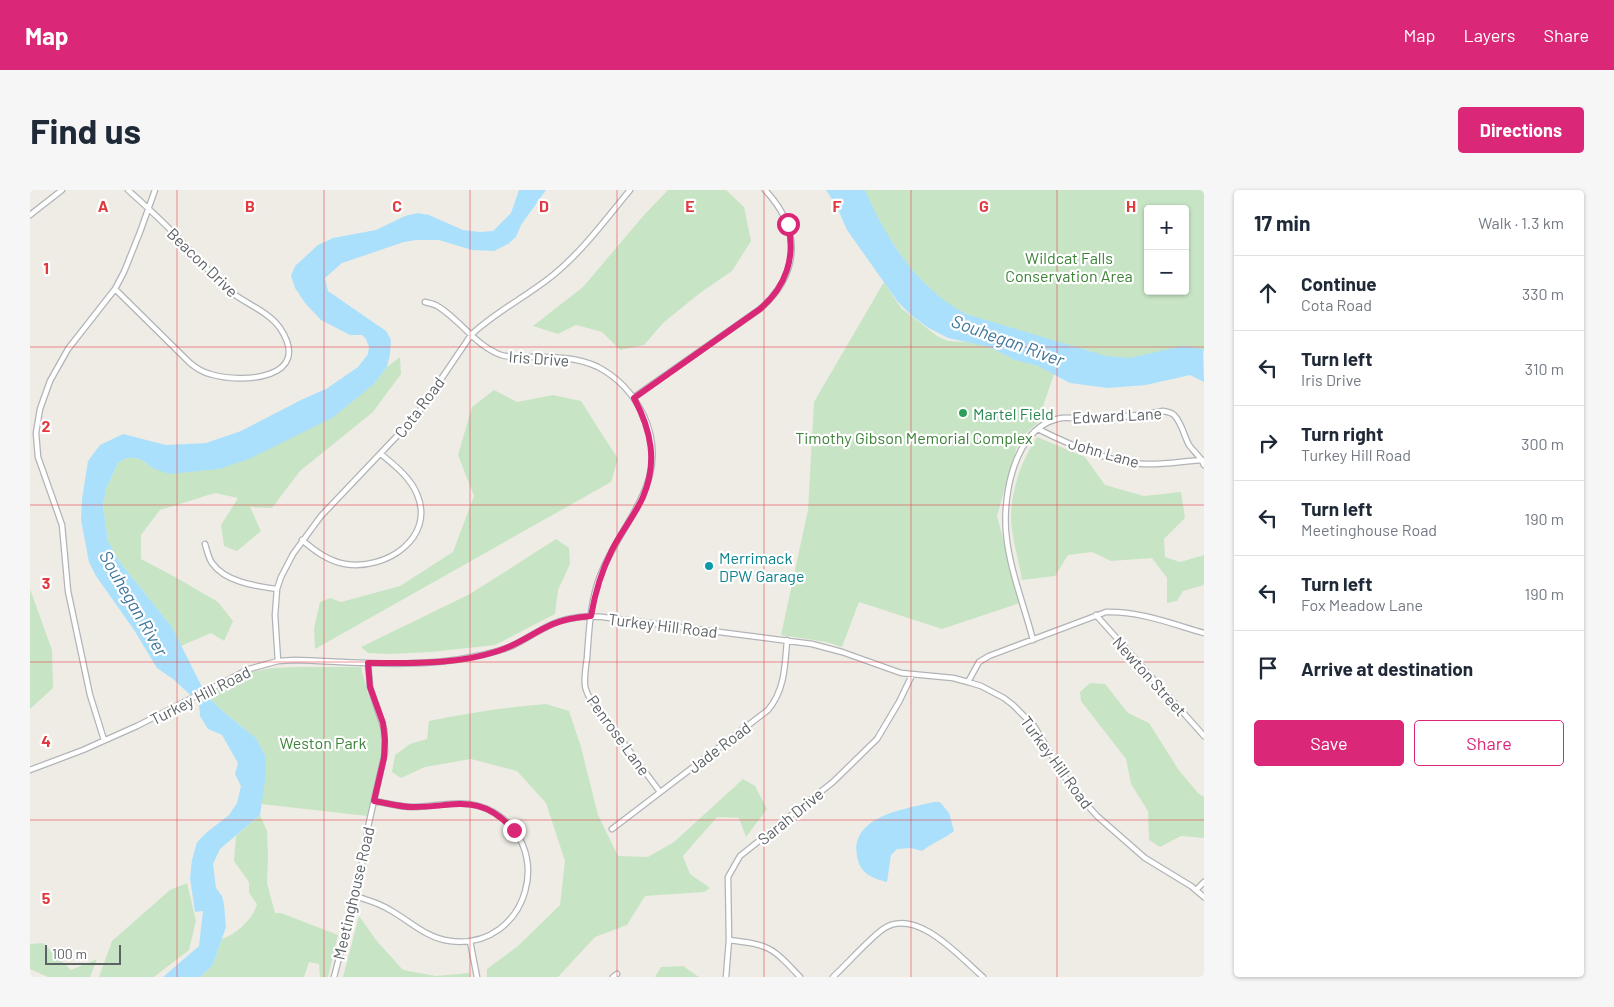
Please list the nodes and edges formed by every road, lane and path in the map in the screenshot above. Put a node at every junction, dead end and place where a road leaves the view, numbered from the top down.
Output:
1 (62, 190) edge
2 (128, 190) edge
3 (155, 190) edge
4 (630, 190) edge
5 (765, 190) edge
6 (148, 208) junction
7 (31, 213) edge
8 (116, 290) junction
9 (425, 302) dead end
10 (471, 335) junction
11 (634, 398) junction
12 (1038, 429) junction
13 (381, 454) junction
14 (1203, 461) edge
15 (302, 540) junction
16 (205, 544) dead end
17 (277, 589) junction
18 (1096, 615) junction
19 (591, 616) junction
20 (1204, 633) edge
21 (787, 640) junction
22 (1033, 640) junction
23 (278, 661) junction
24 (368, 663) junction
25 (912, 675) junction
26 (968, 682) junction
27 (1204, 736) edge
28 (104, 740) junction
29 (30, 770) edge
30 (660, 792) junction
31 (374, 801) junction
32 (612, 829) dead end
33 (1204, 882) edge
34 (1196, 890) junction
35 (355, 896) junction
36 (1204, 897) edge
37 (729, 940) junction
38 (470, 941) junction
39 (334, 977) edge
40 (477, 977) edge
41 (726, 977) edge
42 (800, 977) edge
43 (833, 977) edge
44 (984, 977) edge

1 - 7 street
2 - 6 street, Beacon Drive
3 - 6 street
4 - 10 street, Cota Road
5 - 11 street
6 - 8 street
6 - 8 street, Beacon Drive
8 - 28 street
9 - 10 street, Iris Drive
10 - 11 street, Iris Drive
10 - 13 street, Cota Road
11 - 19 street, Iris Drive
12 - 14 street, John Lane
12 - 14 street, Edward Lane
12 - 22 street
13 - 15 street, Cota Road
13 - 15 street
15 - 17 street, Cota Road
16 - 17 street
17 - 23 street, Cota Road
18 - 20 street
18 - 22 street
18 - 27 street, Newton Street
19 - 21 street, Turkey Hill Road
19 - 24 street, Turkey Hill Road
19 - 30 street, Penrose Lane
21 - 25 street, Turkey Hill Road
21 - 30 street, Jade Road
22 - 26 street
23 - 24 street, Turkey Hill Road
23 - 28 street, Turkey Hill Road
24 - 31 street, Meetinghouse Road
25 - 26 street, Turkey Hill Road
25 - 37 street, Sarah Drive
26 - 34 street, Turkey Hill Road
28 - 29 street, Turkey Hill Road
30 - 32 street, Jade Road
31 - 35 street, Meetinghouse Road
31 - 38 street
33 - 34 street
34 - 36 street, Turkey Hill Road
35 - 38 street
35 - 39 street, Meetinghouse Road
37 - 41 street, Sarah Drive
37 - 42 street
38 - 40 street
43 - 44 street

